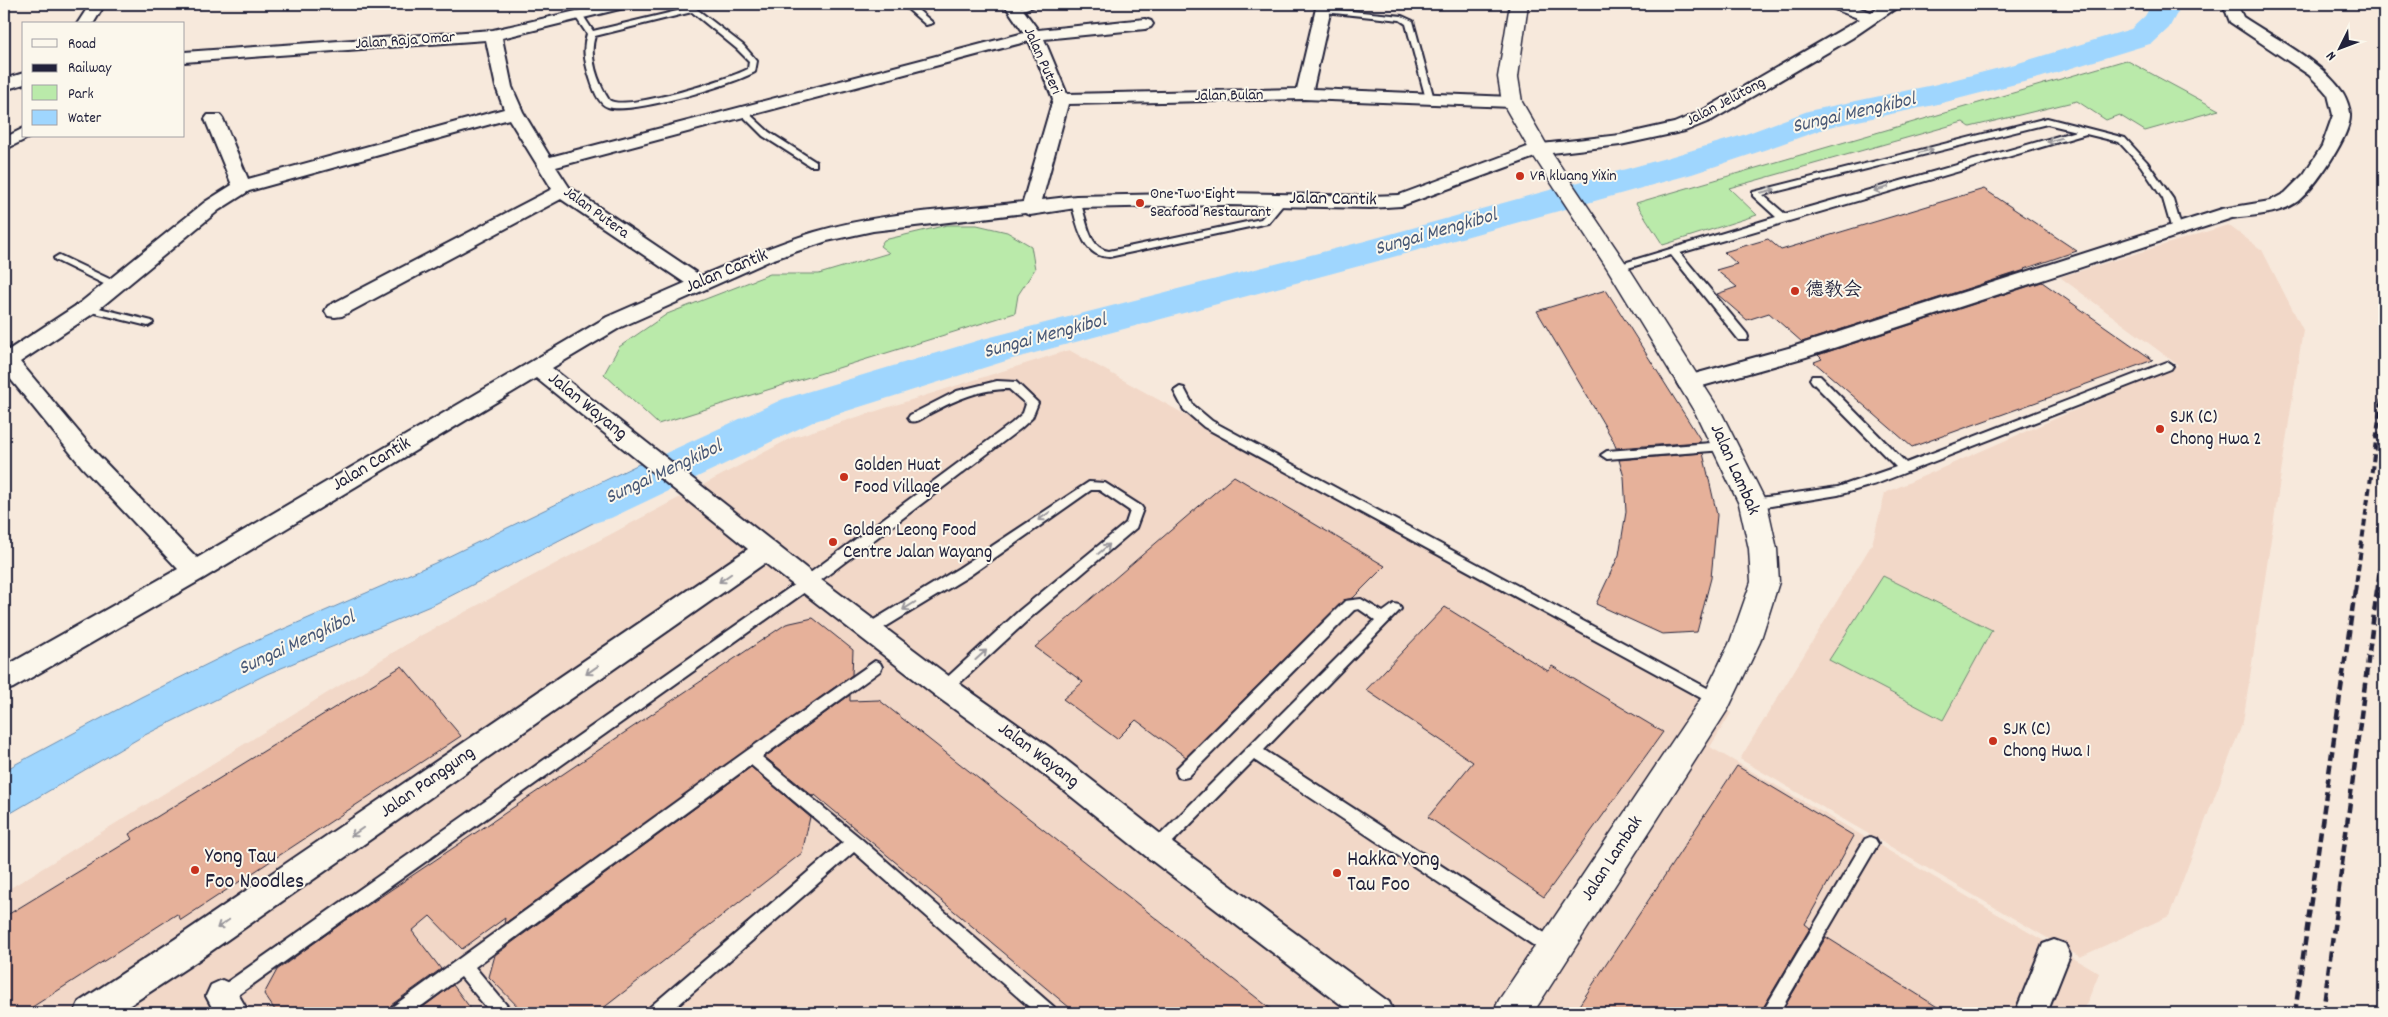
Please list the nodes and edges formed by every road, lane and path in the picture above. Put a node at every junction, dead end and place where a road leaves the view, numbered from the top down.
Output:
1 (96, 4) edge
2 (622, 4) edge
3 (906, 4) edge
4 (1036, 4) edge
5 (1519, 4) edge
6 (1834, 4) edge
7 (1894, 4) edge
8 (2230, 4) edge
9 (1014, 7) edge
10 (1325, 7) edge
11 (579, 16) junction
12 (1872, 18) junction
13 (86, 22) edge
14 (929, 23) dead end
15 (1145, 24) dead end
16 (591, 34) junction
17 (493, 35) junction
18 (1034, 35) junction
19 (185, 57) edge
20 (22, 79) edge
21 (4, 85) edge
22 (1304, 94) junction
23 (1061, 99) junction
24 (1430, 99) junction
25 (1512, 102) junction
26 (514, 112) junction
27 (744, 112) junction
28 (214, 119) dead end
29 (2086, 131) junction
30 (22, 134) edge
31 (4, 145) edge
32 (1544, 156) junction
33 (546, 164) junction
34 (813, 164) dead end
35 (242, 187) junction
36 (562, 191) junction
37 (1282, 200) junction
38 (1076, 202) junction
39 (1030, 209) junction
40 (1782, 218) junction
41 (2177, 230) junction
42 (1674, 251) junction
43 (59, 258) dead end
44 (1618, 268) junction
45 (698, 283) junction
46 (116, 286) junction
47 (87, 308) junction
48 (335, 311) dead end
49 (148, 323) dead end
50 (1743, 337) dead end
51 (5, 362) edge
52 (537, 366) junction
53 (2167, 366) dead end
54 (1816, 379) dead end
55 (1688, 383) junction
56 (1180, 391) dead end
57 (914, 418) dead end
58 (1724, 446) junction
59 (1607, 455) dead end
60 (1905, 469) junction
61 (1753, 504) junction
62 (765, 550) junction
63 (195, 571) junction
64 (808, 583) junction
65 (869, 630) junction
66 (875, 667) dead end
67 (4, 680) edge
68 (945, 688) junction
69 (1717, 700) junction
70 (1253, 751) junction
71 (750, 756) junction
72 (1183, 772) dead end
73 (854, 842) junction
74 (1870, 844) dead end
75 (1157, 848) junction
76 (1554, 949) junction
77 (2054, 954) dead end
78 (462, 965) junction
79 (227, 1004) edge
80 (90, 1013) edge
81 (398, 1013) edge
82 (502, 1013) edge
83 (656, 1013) edge
84 (1048, 1013) edge
85 (1378, 1013) edge
86 (1512, 1013) edge
87 (1770, 1013) edge
88 (2031, 1013) edge

1 - 13 street
2 - 11 street, Jalan Raja Omar
3 - 14 lane
4 - 9 lane
5 - 25 street, Jalan Lambak
6 - 12 street
7 - 12 street, Jalan Jelutong
8 - 41 street
9 - 18 street, Jalan Puteri
10 - 22 street
10 - 24 lane
11 - 16 lane
11 - 17 street, Jalan Raja Omar
12 - 32 street, Jalan Jelutong
15 - 18 street
16 - 16 lane
17 - 19 street, Jalan Raja Omar
17 - 26 street, Jalan Putera
18 - 23 street, Jalan Puteri
18 - 27 street
20 - 21 street
22 - 23 street, Jalan Bulan
22 - 24 street, Jalan Bulan
23 - 39 street, Jalan Puteri
24 - 25 street, Jalan Bulan
25 - 32 street, Jalan Lambak
26 - 33 street, Jalan Putera
26 - 35 street
27 - 33 street
27 - 34 lane
28 - 35 street
29 -> 40 lane
40 -> 29 lane
29 - 41 lane
30 - 31 street
32 - 37 street, Jalan Cantik
32 - 44 street, Jalan Lambak
33 - 36 street, Jalan Putera
35 - 46 street
36 - 45 street, Jalan Putera
36 - 48 street
37 - 38 street, Jalan Cantik
37 - 38 lane
38 - 39 street, Jalan Cantik
39 - 45 street, Jalan Cantik
40 - 42 lane
41 - 55 street
42 - 44 lane
42 - 50 lane
43 - 46 lane
44 - 55 street, Jalan Lambak
45 - 52 street, Jalan Cantik
46 - 47 street
47 - 49 lane
47 - 51 street
51 - 63 street
52 - 62 street, Jalan Wayang
52 - 63 street, Jalan Cantik
53 - 60 lane
54 - 60 lane
55 - 58 street, Jalan Lambak
56 - 69 lane
57 - 64 lane
58 - 59 lane
58 - 61 street, Jalan Lambak
60 - 61 lane
61 - 69 street, Jalan Lambak
62 - 64 street, Jalan Wayang
62 -> 80 street, Jalan Panggung
63 - 67 street, Jalan Cantik
64 - 65 street, Jalan Wayang
64 - 79 lane
65 - 68 street, Jalan Wayang
68 -> 65 lane
66 - 71 lane
68 - 75 street, Jalan Wayang
69 - 76 street, Jalan Lambak
70 - 72 lane
70 - 75 lane
70 - 76 lane
71 - 73 lane
71 - 78 lane
73 - 83 lane
73 - 84 lane
74 - 87 lane
75 - 85 street, Jalan Wayang
76 - 86 street, Jalan Lambak
77 - 88 street
78 - 81 lane
78 - 82 lane

